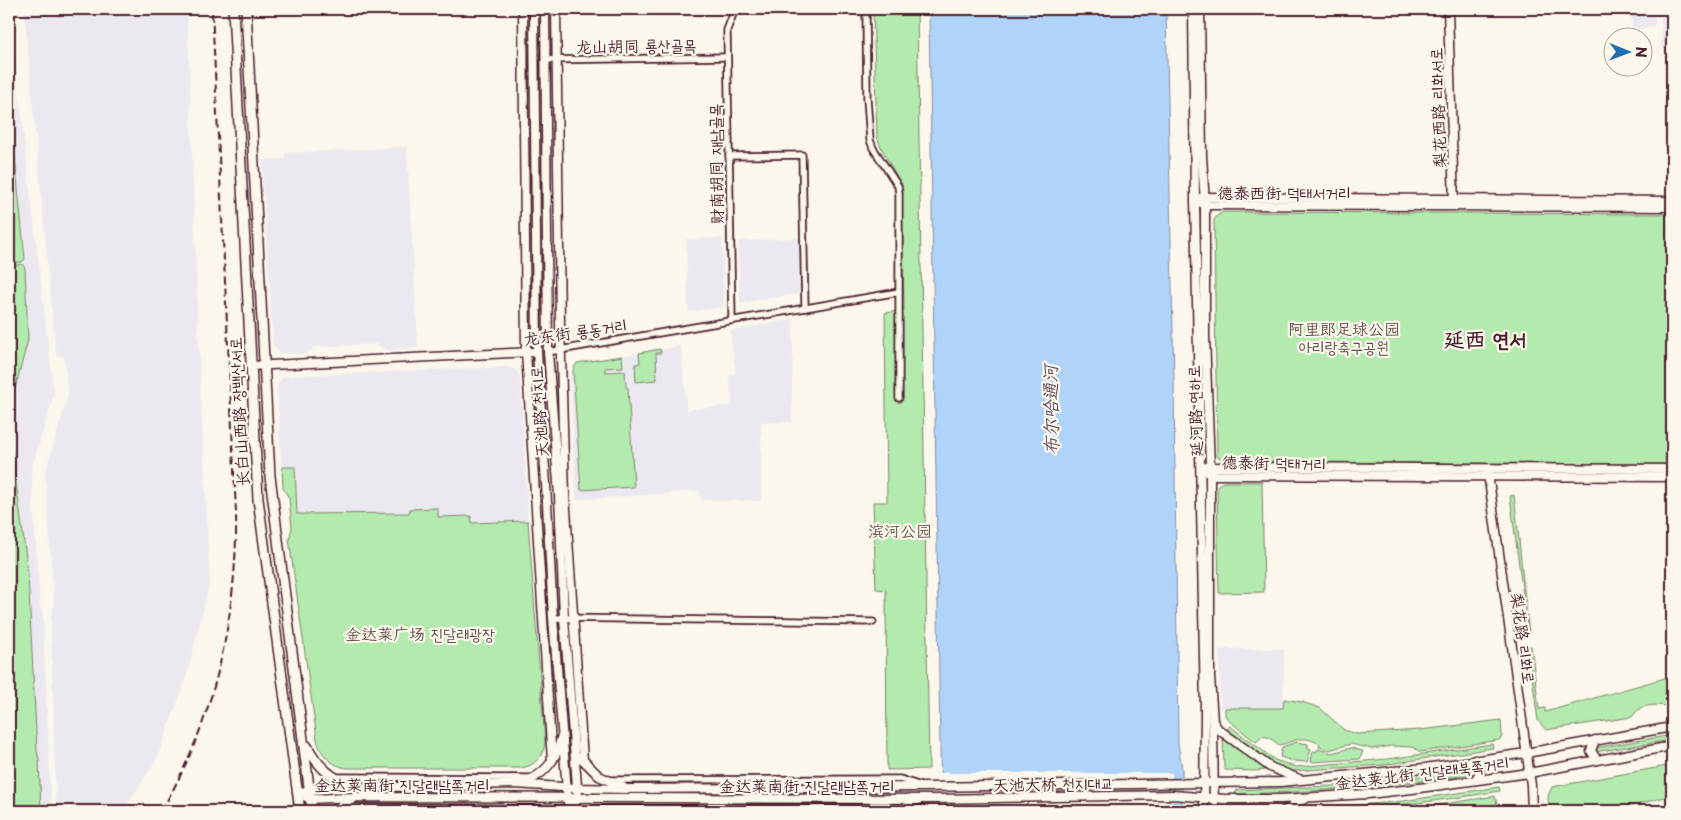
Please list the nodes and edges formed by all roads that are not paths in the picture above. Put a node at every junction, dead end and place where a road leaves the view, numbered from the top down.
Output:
1 (233, 9) edge
2 (246, 9) edge
3 (523, 9) edge
4 (534, 9) edge
5 (545, 9) edge
6 (556, 9) edge
7 (735, 9) edge
8 (866, 9) edge
9 (1193, 9) edge
10 (1200, 9) edge
11 (1448, 9) edge
12 (727, 57) junction
13 (556, 59) junction
14 (546, 60) junction
15 (729, 156) junction
16 (1195, 201) junction
17 (1205, 201) junction
18 (1672, 201) edge
19 (1454, 203) junction
20 (1672, 207) edge
21 (899, 292) junction
22 (805, 308) junction
23 (732, 320) junction
24 (561, 349) junction
25 (526, 352) junction
26 (537, 352) junction
27 (548, 352) junction
28 (264, 365) junction
29 (250, 366) junction
30 (899, 398) dead end
31 (1672, 469) edge
32 (1200, 470) junction
33 (1210, 470) junction
34 (1488, 472) junction
35 (1672, 477) edge
36 (546, 484) junction
37 (536, 503) junction
38 (553, 618) junction
39 (564, 618) junction
40 (574, 618) junction
41 (873, 622) dead end
42 (1214, 722) junction
43 (1672, 727) edge
44 (562, 728) junction
45 (1595, 740) junction
46 (304, 742) junction
47 (291, 743) junction
48 (1672, 746) edge
49 (574, 751) junction
50 (1526, 752) junction
51 (583, 760) junction
52 (1475, 760) junction
53 (1597, 760) junction
54 (552, 761) junction
55 (1529, 773) junction
56 (333, 777) junction
57 (532, 778) junction
58 (606, 780) junction
59 (1303, 780) junction
60 (1475, 780) junction
61 (515, 784) junction
62 (1172, 784) joint
63 (1204, 784) junction
64 (1214, 784) junction
65 (567, 786) junction
66 (925, 787) junction
67 (934, 787) joint
68 (310, 788) junction
69 (577, 788) junction
70 (627, 789) junction
71 (354, 792) junction
72 (298, 794) junction
73 (1172, 795) joint
74 (1204, 796) junction
75 (567, 798) junction
76 (930, 798) junction
77 (1214, 798) junction
78 (1307, 798) junction
79 (311, 799) junction
80 (578, 799) junction
81 (335, 810) edge
82 (569, 810) edge
83 (300, 811) edge
84 (312, 811) edge
85 (1204, 811) edge
86 (1214, 811) edge
87 (1284, 811) edge
88 (1532, 811) edge

1 - 29 main road, 长白山西路 장백산서로
2 - 28 main road, 长白山西路 장백산서로
3 - 25 main road, 天池路 천지로
4 - 26 main road, 天池路 천지로
5 - 14 main road, 天池路 천지로
6 - 13 main road, 天池路 천지로
7 - 12 street, 财南胡同 재남골목
8 - 21 street
9 - 16 main road, 延河路 연하로
10 - 17 main road, 延河路 연하로
11 - 19 main road, 梨花西路 리화서로
12 - 13 street, 龙山胡同 룡산골목
12 - 15 street, 财南胡同 재남골목
13 - 14 street, 龙山胡同 룡산골목
13 - 24 main road, 天池路 천지로
14 - 27 main road, 天池路 천지로
15 - 22 street
15 - 23 street, 财南胡同 재남골목
16 - 17 main road, 德泰西街 덕태서거리
16 - 32 main road, 延河路 연하로
17 - 19 main road, 德泰西街 덕태서거리
17 - 33 main road, 延河路 연하로
18 - 19 main road, 德泰西街 덕태서거리
19 - 20 main road, 德泰西街 덕태서거리
21 - 22 street, 龙东街 룡동거리
21 - 30 street
22 - 23 street, 龙东街 룡동거리
23 - 24 street, 龙东街 룡동거리
24 - 27 street, 龙东街 룡동거리
24 - 40 main road, 天池路 천지로
25 - 26 main road, 龙东街 룡동거리
25 - 28 main road, 龙东街 룡동거리
25 - 37 main road, 天池路 천지로
26 - 27 main road, 龙东街 룡동거리
26 - 36 main road, 天池路 천지로
27 - 39 main road, 天池路 천지로
28 - 29 main road, 龙东街 룡동거리
28 - 46 main road, 长白山西路 장백산서로
29 - 47 main road, 长白山西路 장백산서로
31 - 34 main road, 德泰街 덕태거리
32 - 33 main road, 德泰街 덕태거리
32 - 63 main road, 延河路 연하로
33 - 34 main road, 德泰街 덕태거리
33 - 42 main road, 延河路 연하로
34 - 35 main road, 德泰街 덕태거리
34 - 50 main road, 梨花路 리화로
36 - 37 main road
36 - 38 main road, 天池路 천지로
37 - 54 main road, 天池路 천지로
38 - 39 street
38 - 44 main road, 天池路 천지로
39 - 40 street
39 - 49 main road, 天池路 천지로
40 - 41 street
40 - 51 main road, 天池路 천지로
42 - 59 main road
42 - 64 main road, 延河路 연하로
43 - 45 main road, 金达莱北街 진달래북쪽거리
44 - 54 main road
44 - 65 main road, 天池路 천지로
45 - 50 main road, 金达莱北街 진달래북쪽거리
45 - 53 main road
46 - 47 main road
46 - 56 main road
46 - 68 main road, 长白山西路 장백산서로
47 - 72 main road, 长白山西路 장백산서로
48 - 53 main road, 金达莱北街 진달래북쪽거리
49 - 51 main road
49 - 69 main road, 天池路 천지로
50 - 52 main road, 金达莱北街 진달래북쪽거리
50 - 55 main road, 梨花路 리화로
51 - 58 main road
52 - 59 main road, 金达莱北街 진달래북쪽거리
52 - 60 main road
53 - 55 main road, 金达莱北街 진달래북쪽거리
54 - 57 main road
55 - 60 main road, 金达莱北街 진달래북쪽거리
55 - 88 main road, 梨花路 리화로
56 - 57 street, 金达莱南街 진달래남쪽거리
56 - 71 main road
57 - 61 main road
58 - 66 street, 金达莱南街 진달래남쪽거리
58 - 70 main road
59 - 64 main road, 金达莱北街 진달래북쪽거리
60 - 78 main road, 金达莱北街 진달래북쪽거리
61 - 65 main road, 金达莱南街 진달래남쪽거리
61 - 71 main road, 金达莱南街 진달래남쪽거리
62 - 63 main road, 金达莱北街 진달래북쪽거리
62 - 67 main road, 天池大桥 천지대교
63 - 64 main road, 金达莱北街 진달래북쪽거리
63 - 74 main road, 延河路 연하로
64 - 77 main road, 延河路 연하로
65 - 69 main road, 金达莱南街 진달래남쪽거리
65 - 75 main road, 天池路 천지로
66 - 67 main road, 金达莱南街 진달래남쪽거리
66 - 70 main road, 金达莱南街 진달래남쪽거리
68 - 71 main road, 金达莱南街 진달래남쪽거리
68 - 72 main road, 金达莱南街 진달래남쪽거리
68 - 79 main road, 长白山西路 장백산서로
69 - 70 main road, 金达莱南街 진달래남쪽거리
69 - 80 main road, 天池路 천지로
71 - 75 main road, 金达莱南街 진달래남쪽거리
71 - 79 main road, 金达莱南街 진달래남쪽거리
71 - 81 main road
72 - 79 main road, 金达莱南街 진달래남쪽거리
72 - 83 main road, 长白山西路 장백산서로
73 - 74 main road, 金达莱北街 진달래북쪽거리
73 - 76 main road, 天池大桥 천지대교
74 - 77 main road, 金达莱北街 진달래북쪽거리
74 - 85 main road, 延河路 연하로
75 - 80 main road, 金达莱南街 진달래남쪽거리
75 - 82 main road, 天池路 천지로
76 - 80 main road, 金达莱南街 진달래남쪽거리
76 - 82 street, 金达莱南街 진달래남쪽거리
77 - 78 main road, 金达莱北街 진달래북쪽거리
77 - 86 main road, 延河路 연하로
78 - 87 main road
79 - 84 main road, 长白山西路 장백산서로
80 - 82 main road
81 - 82 street, 金达莱南街 진달래남쪽거리

